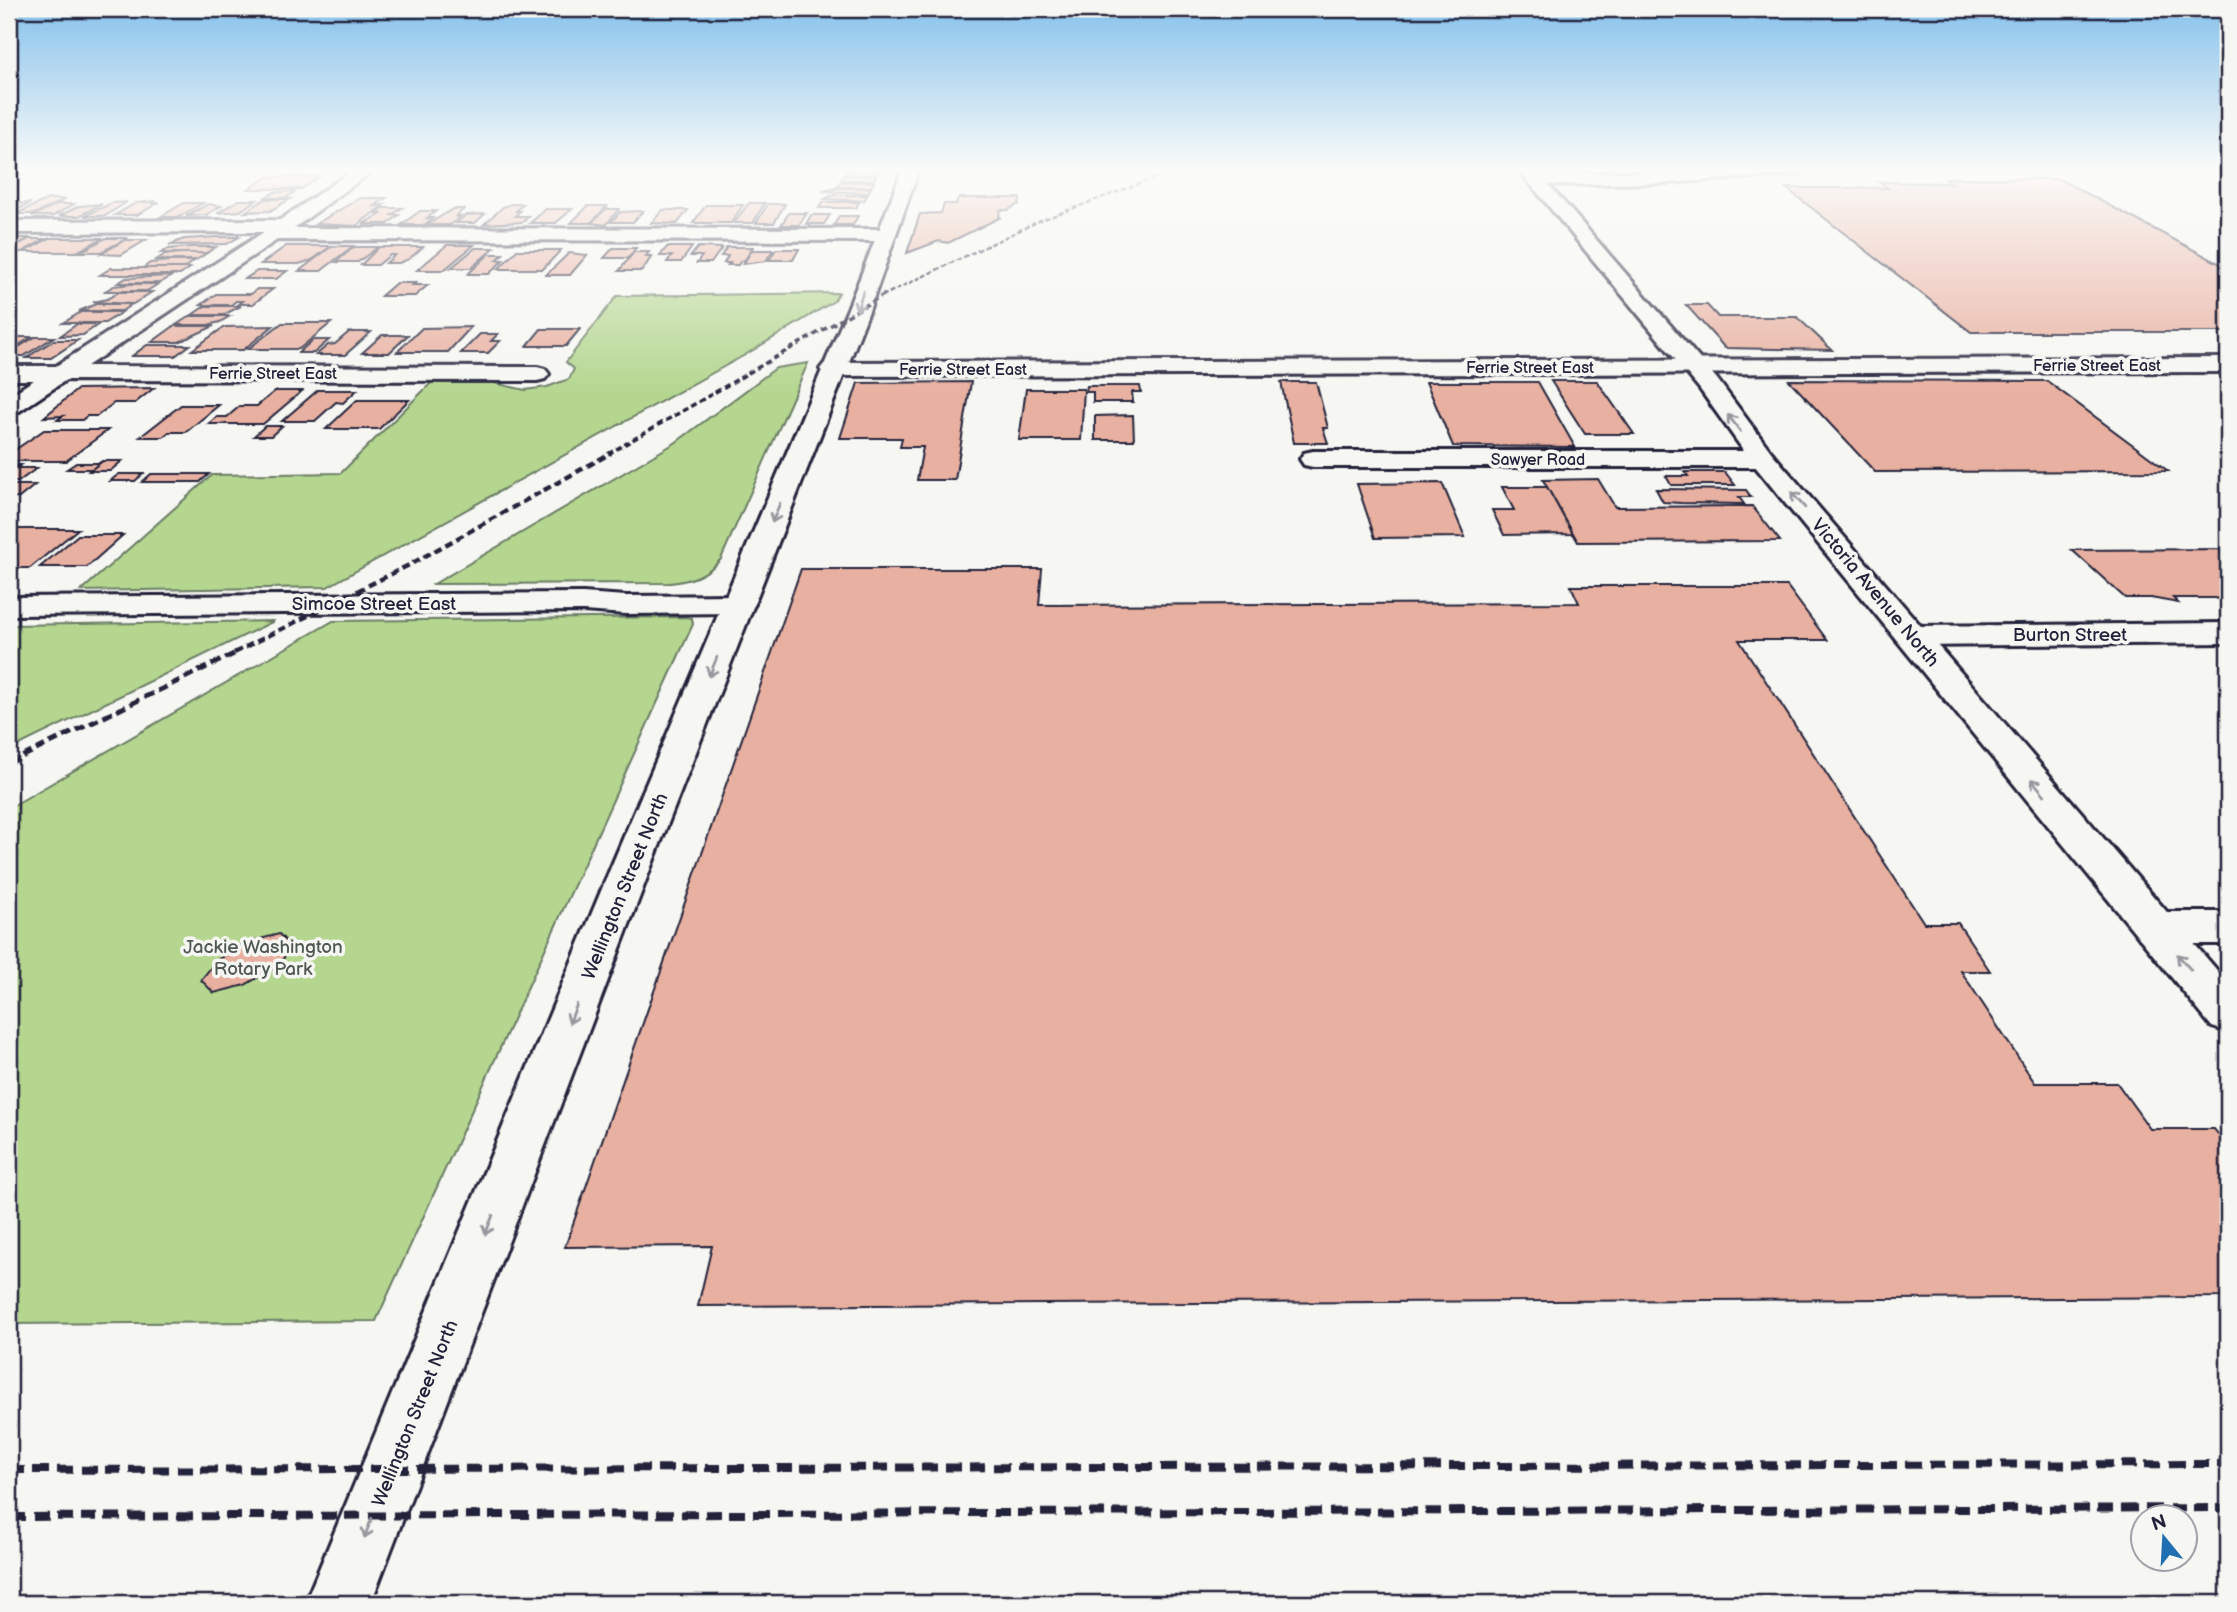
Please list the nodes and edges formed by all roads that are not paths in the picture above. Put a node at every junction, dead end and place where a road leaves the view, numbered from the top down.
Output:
1 (257, 244) edge
2 (882, 244) edge
3 (1589, 244) edge
4 (2228, 365) edge
5 (1694, 367) junction
6 (832, 369) junction
7 (9, 373) edge
8 (60, 373) junction
9 (537, 374) dead end
10 (9, 407) edge
11 (1313, 458) dead end
12 (1763, 459) junction
13 (739, 604) junction
14 (9, 606) edge
15 (2228, 633) edge
16 (1913, 636) junction
17 (2155, 928) junction
18 (2228, 928) edge
19 (2228, 1014) edge
20 (338, 1603) edge

1 - 8 street
2 -> 6 street, Wellington Street North
3 - 5 street, Victoria Avenue North
4 - 5 street, Ferrie Street East
5 - 6 street, Ferrie Street East
12 -> 5 street, Victoria Avenue North
6 -> 13 street, Wellington Street North
7 - 8 street, Ferrie Street East
8 - 9 street, Ferrie Street East
8 - 10 street
11 - 12 street, Sawyer Road
16 -> 12 street, Victoria Avenue North
13 - 14 street, Simcoe Street East
13 -> 20 street, Wellington Street North
15 - 16 street, Burton Street
17 -> 16 street, Victoria Avenue North
17 - 18 street
19 -> 17 street, Victoria Avenue North

